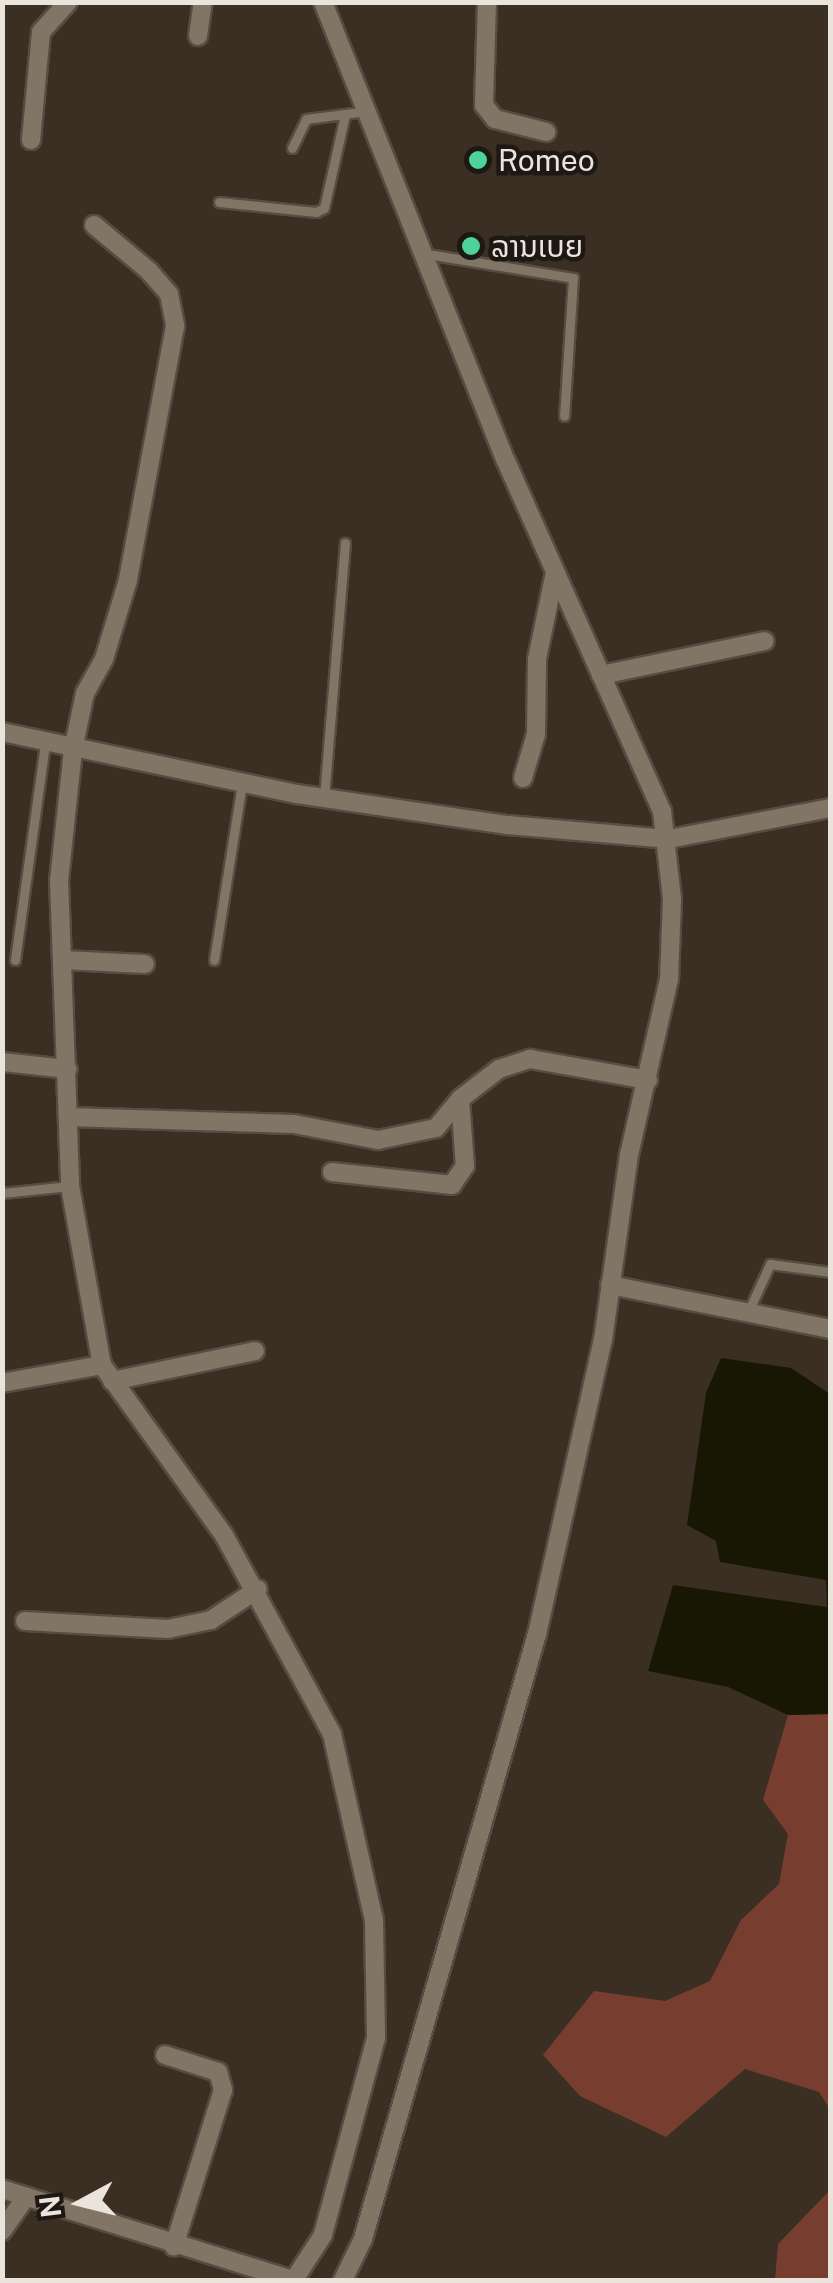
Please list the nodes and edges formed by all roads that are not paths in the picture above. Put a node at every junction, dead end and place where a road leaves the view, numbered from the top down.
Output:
1 (68, 2) edge
2 (203, 2) edge
3 (323, 2) edge
4 (487, 2) edge
5 (198, 36) dead end
6 (368, 111) junction
7 (344, 115) junction
8 (546, 132) dead end
9 (31, 140) dead end
10 (292, 148) dead end
11 (219, 202) dead end
12 (94, 225) dead end
13 (427, 254) junction
14 (564, 416) dead end
15 (345, 542) dead end
16 (555, 572) junction
17 (765, 641) dead end
18 (601, 675) junction
19 (2, 732) edge
20 (45, 745) junction
21 (73, 750) junction
22 (523, 778) dead end
23 (242, 783) junction
24 (324, 798) junction
25 (830, 808) edge
26 (669, 839) junction
27 (15, 960) dead end
28 (62, 960) junction
29 (214, 960) dead end
30 (145, 964) dead end
31 (2, 1062) edge
32 (68, 1070) junction
33 (648, 1080) junction
34 (460, 1100) junction
35 (68, 1117) junction
36 (332, 1172) dead end
37 (70, 1186) junction
38 (2, 1193) edge
39 (830, 1272) edge
40 (610, 1285) junction
41 (748, 1312) junction
42 (830, 1329) edge
43 (254, 1351) dead end
44 (107, 1373) junction
45 (2, 1383) edge
46 (258, 1589) junction
47 (25, 1621) dead end
48 (165, 2056) dead end
49 (2, 2189) edge
50 (26, 2198) junction
51 (2, 2231) edge
52 (174, 2246) junction
53 (294, 2280) edge
54 (343, 2280) edge

1 - 9 street
2 - 5 street
3 - 6 street
4 - 8 street
6 - 7 lane
6 - 13 street
7 - 10 lane
7 - 11 lane
12 - 21 street
13 - 14 lane
13 - 16 street
15 - 24 lane
16 - 18 street
16 - 22 street
17 - 18 street
18 - 26 street
19 - 20 street
20 - 21 street
20 - 27 lane
21 - 23 street
21 - 28 street
23 - 24 street
23 - 29 lane
24 - 26 street
25 - 26 street
26 - 33 street
28 - 30 street
28 - 32 street
31 - 32 street
32 - 35 street
33 - 34 street
33 - 40 street
34 - 35 street
34 - 36 street
35 - 37 street
37 - 38 lane
37 - 44 street
39 - 41 lane
40 - 41 street
40 - 54 street
41 - 42 street
43 - 44 street
44 - 45 street
44 - 46 street
46 - 47 street
46 - 53 street
48 - 52 street
49 - 50 street
50 - 51 street
50 - 52 street
52 - 53 street

